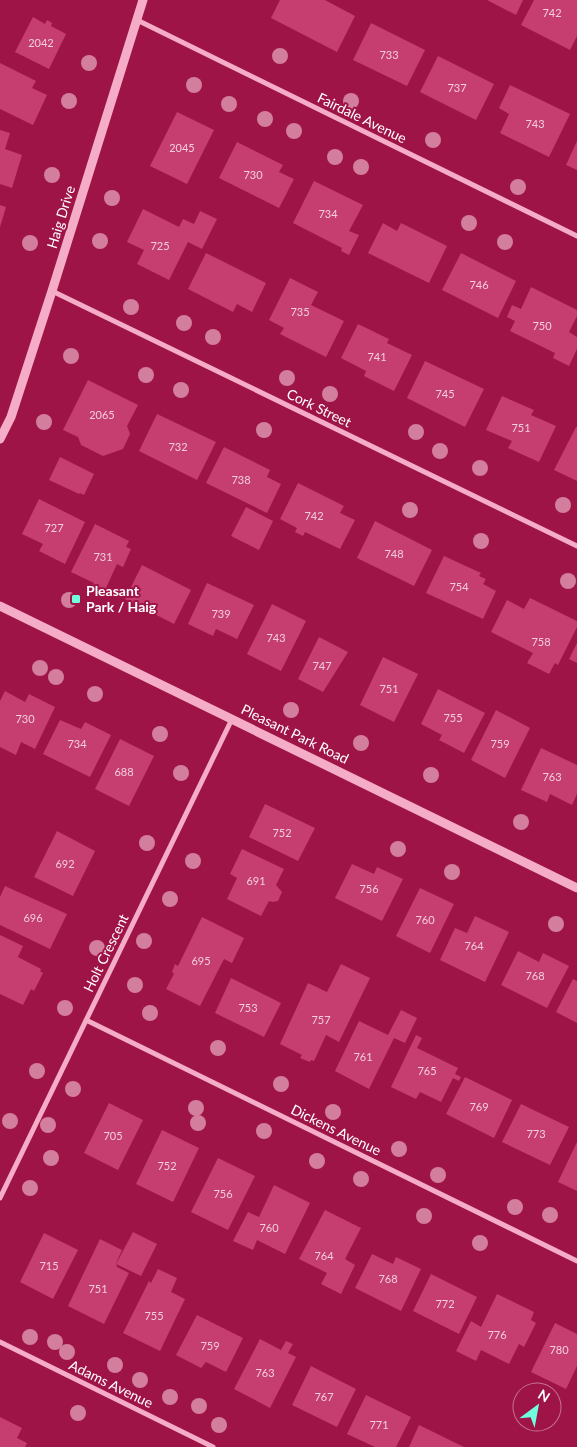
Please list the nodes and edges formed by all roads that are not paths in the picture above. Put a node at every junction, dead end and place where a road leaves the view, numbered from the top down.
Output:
1 (143, 0) edge
2 (137, 20) junction
3 (577, 236) edge
4 (52, 291) junction
5 (0, 439) edge
6 (577, 546) edge
7 (0, 606) edge
8 (232, 719) junction
9 (577, 888) edge
10 (86, 1020) junction
11 (0, 1198) edge
12 (577, 1261) edge
13 (0, 1342) edge
14 (212, 1447) edge

1 - 2 street, Haig Drive
2 - 3 street, Fairdale Avenue
2 - 4 street, Haig Drive
4 - 5 street, Haig Drive
4 - 6 street, Cork Street
7 - 8 street, Pleasant Park Road
8 - 9 street, Pleasant Park Road
8 - 10 street, Holt Crescent
10 - 11 street, Holt Crescent
10 - 12 street, Dickens Avenue
13 - 14 street, Adams Avenue

